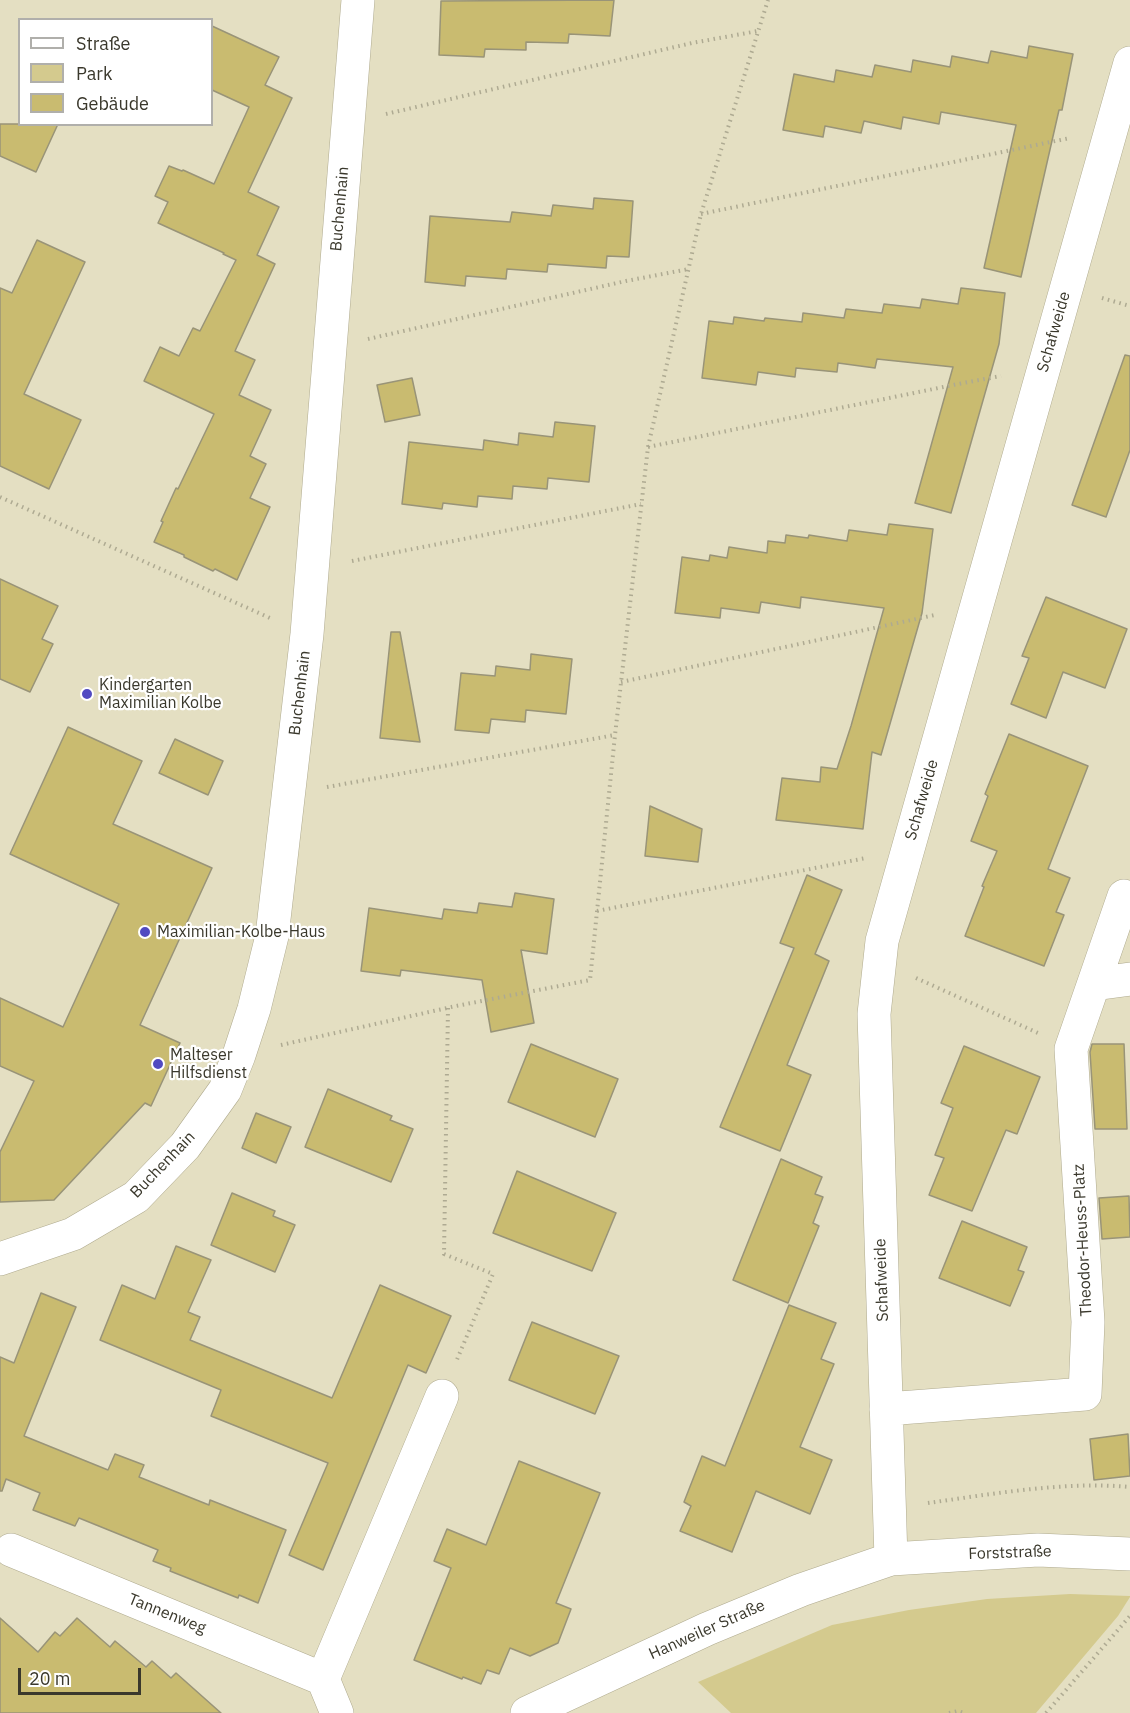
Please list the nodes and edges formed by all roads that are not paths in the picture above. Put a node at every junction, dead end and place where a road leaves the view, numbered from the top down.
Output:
1 (358, 0) edge
2 (1130, 63) edge
3 (1124, 896) dead end
4 (1130, 979) edge
5 (1094, 984) junction
6 (0, 1259) edge
7 (442, 1396) road end
8 (886, 1408) junction
9 (4, 1553) edge
10 (1130, 1554) edge
11 (891, 1559) junction
12 (323, 1679) junction
13 (337, 1713) edge
14 (527, 1713) edge

1 - 6 street, Buchenhain
2 - 8 street, Schafweide
3 - 5 street, Theodor-Heuss-Platz
4 - 5 street
5 - 8 street, Theodor-Heuss-Platz
7 - 12 street
8 - 11 street, Schafweide
9 - 12 street, Tannenweg
10 - 11 street, Forststraße
11 - 14 street, Hanweiler Straße
12 - 13 street

